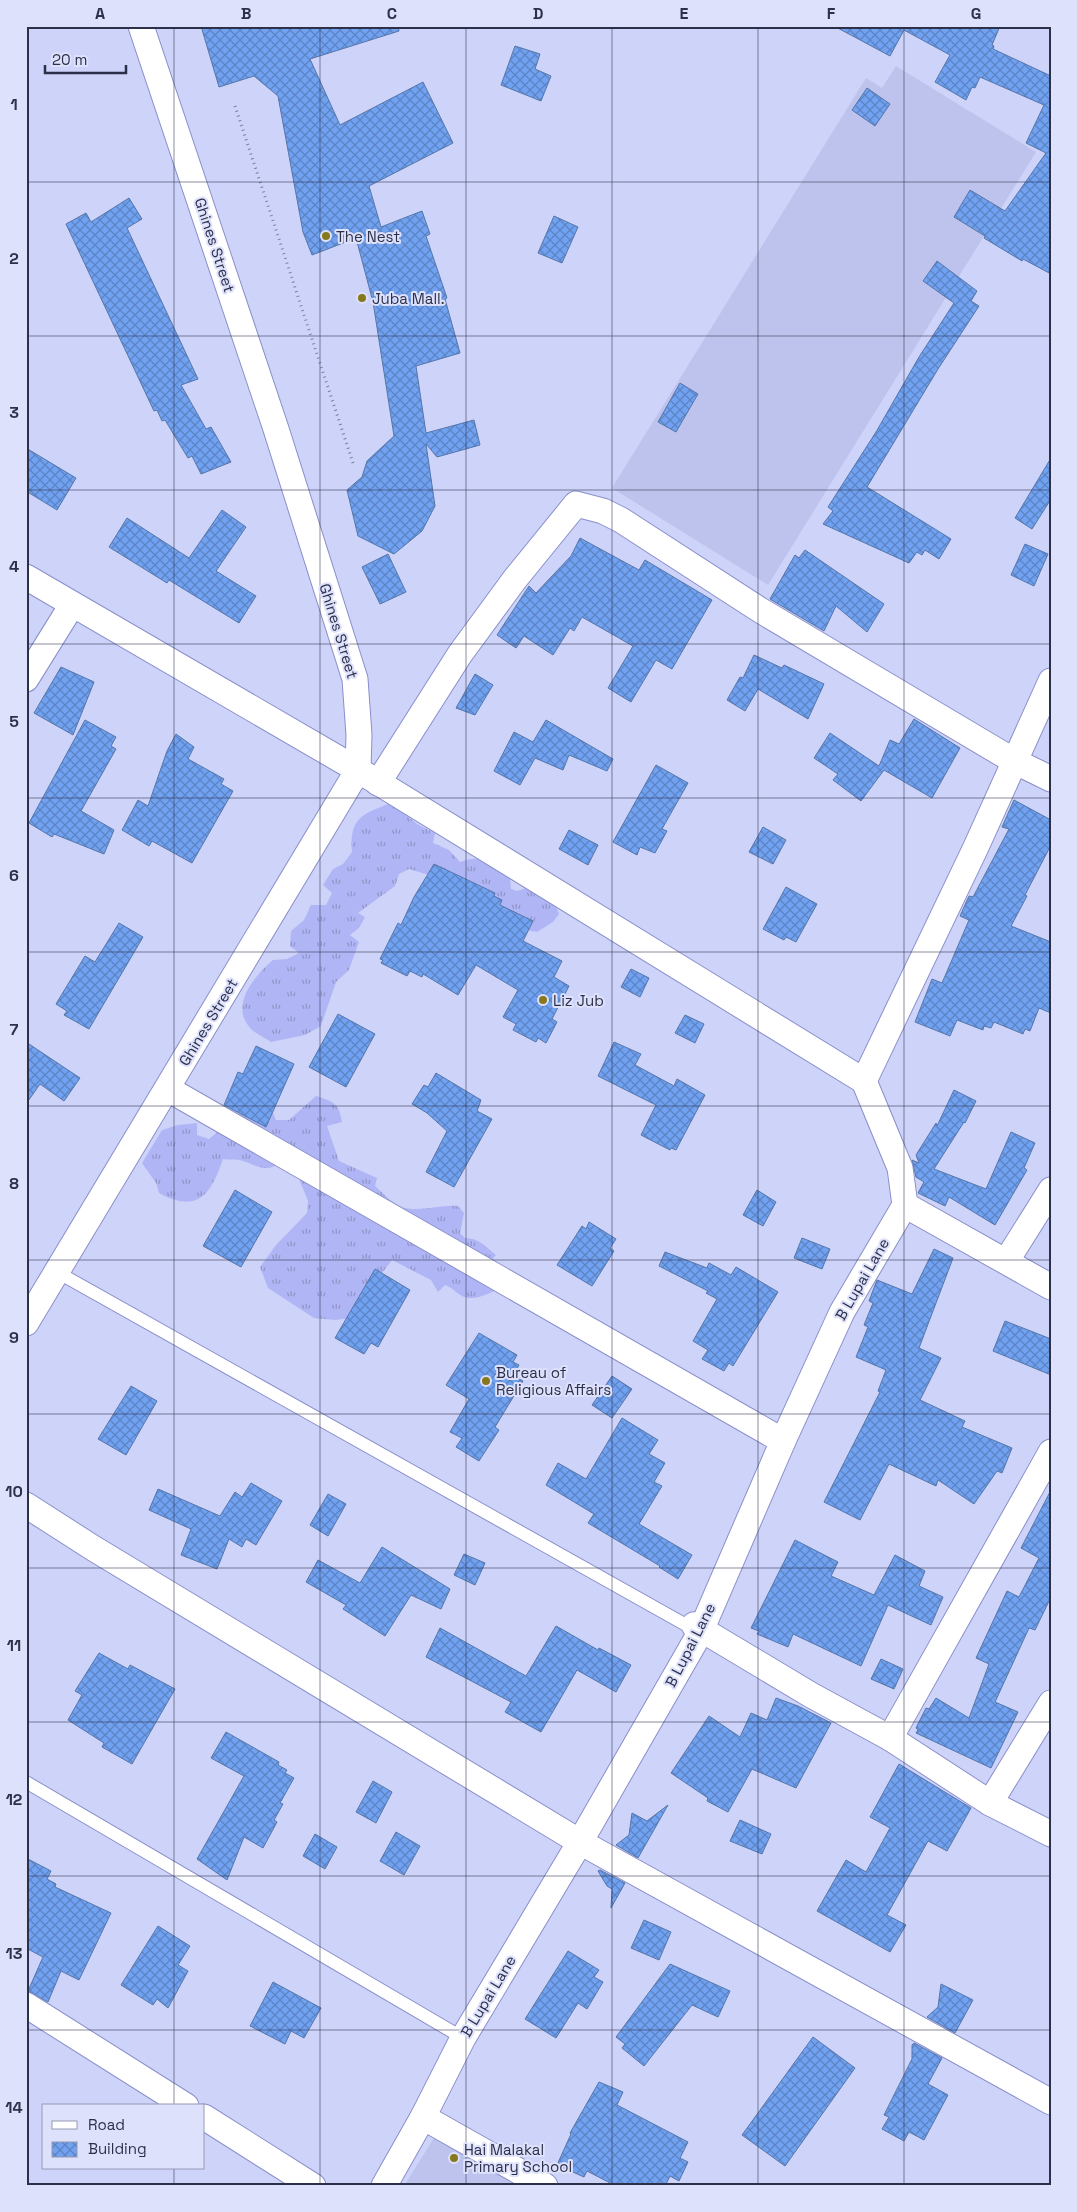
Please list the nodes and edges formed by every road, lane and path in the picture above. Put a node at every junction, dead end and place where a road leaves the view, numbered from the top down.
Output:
1 (141, 26) edge
2 (235, 106) dead end
3 (354, 466) dead end
4 (26, 577) edge
5 (72, 605) junction
6 (26, 679) edge
7 (1051, 681) edge
8 (1014, 761) junction
9 (368, 777) junction
10 (1051, 779) edge
11 (864, 1081) junction
12 (168, 1088) junction
13 (1051, 1190) edge
14 (905, 1205) junction
15 (1007, 1260) junction
16 (57, 1272) junction
17 (1051, 1287) edge
18 (26, 1323) edge
19 (783, 1441) junction
20 (1051, 1452) edge
21 (26, 1505) edge
22 (700, 1633) junction
23 (1051, 1703) edge
24 (890, 1738) junction
25 (26, 1782) edge
26 (990, 1804) junction
27 (1051, 1834) edge
28 (580, 1842) junction
29 (26, 2005) edge
30 (463, 2038) junction
31 (1051, 2102) edge
32 (183, 2104) edge
33 (423, 2117) junction
34 (205, 2118) edge
35 (313, 2186) edge
36 (384, 2186) edge
37 (545, 2186) edge

1 - 9 street, Ghines Street
2 - 3 path
4 - 5 street
5 - 6 street
5 - 9 street
7 - 8 street
8 - 9 street
8 - 10 street
8 - 11 street
9 - 11 street
9 - 12 street, Ghines Street
11 - 14 street
12 - 16 street, Ghines Street
12 - 19 street
13 - 15 street
14 - 15 street
14 - 19 street, B Lupai Lane
15 - 17 street
16 - 18 street, Ghines Street
16 - 22 lane
19 - 22 street, B Lupai Lane
20 - 24 street
21 - 28 street
22 - 24 street
22 - 28 street, B Lupai Lane
23 - 26 street
24 - 26 street
25 - 30 lane
26 - 27 street
28 - 30 street, B Lupai Lane
28 - 31 street
29 - 32 street
30 - 33 street, B Lupai Lane
33 - 36 street, B Lupai Lane
33 - 37 street
34 - 35 street

